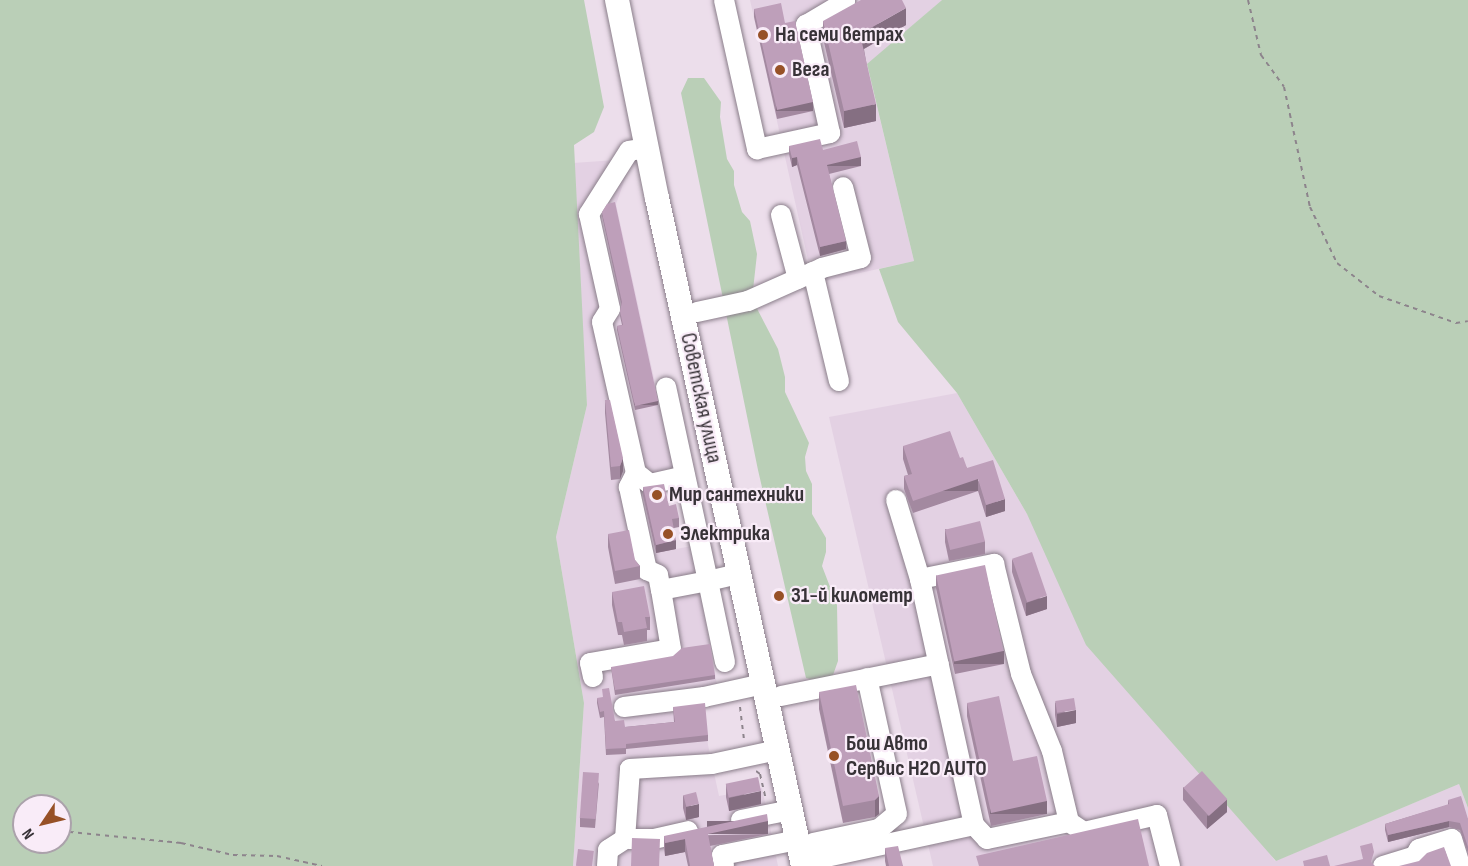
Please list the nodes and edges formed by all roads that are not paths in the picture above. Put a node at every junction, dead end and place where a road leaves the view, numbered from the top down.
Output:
1 (617, 0) edge
2 (633, 0) edge
3 (724, 0) edge
4 (845, 0) edge
5 (647, 148) junction
6 (843, 187) dead end
7 (781, 215) dead end
8 (805, 275) junction
9 (697, 312) junction
10 (838, 381) dead end
11 (666, 387) dead end
12 (636, 473) junction
13 (685, 476) junction
14 (896, 500) dead end
15 (739, 574) junction
16 (920, 579) junction
17 (708, 581) junction
18 (661, 590) junction
19 (725, 662) dead end
20 (939, 664) junction
21 (593, 677) dead end
22 (867, 678) junction
23 (772, 690) junction
24 (624, 707) dead end
25 (778, 750) junction
26 (791, 810) junction
27 (1069, 822) junction
28 (974, 825) junction
29 (625, 839) junction
30 (810, 855) edge
31 (1417, 861) edge
32 (607, 866) edge
33 (724, 866) edge
34 (1170, 866) edge
35 (1383, 866) edge
36 (1460, 866) edge

1 - 5 main road, Советская улица
2 - 9 main road, Советская улица
3 - 4 lane
5 - 12 lane
5 - 15 main road, Советская улица
6 - 8 lane
7 - 8 lane
8 - 9 lane
8 - 10 lane
9 - 23 main road, Советская улица
11 - 13 lane
12 - 13 lane
12 - 18 lane
13 - 17 lane
14 - 16 lane
15 - 17 lane
15 - 23 main road, Советская улица
16 - 20 lane
16 - 27 lane
17 - 18 lane
17 - 19 lane
18 - 21 lane
20 - 22 lane
20 - 28 lane
22 - 23 lane
22 - 30 lane
23 - 24 lane
23 - 25 main road, Советская улица
23 - 30 main road, Советская улица
25 - 26 main road, Советская улица
25 - 29 lane
26 - 29 lane
26 - 30 main road, Советская улица
27 - 28 lane
27 - 34 lane
28 - 30 lane
29 - 32 lane
30 - 33 lane
31 - 35 lane
31 - 36 lane

